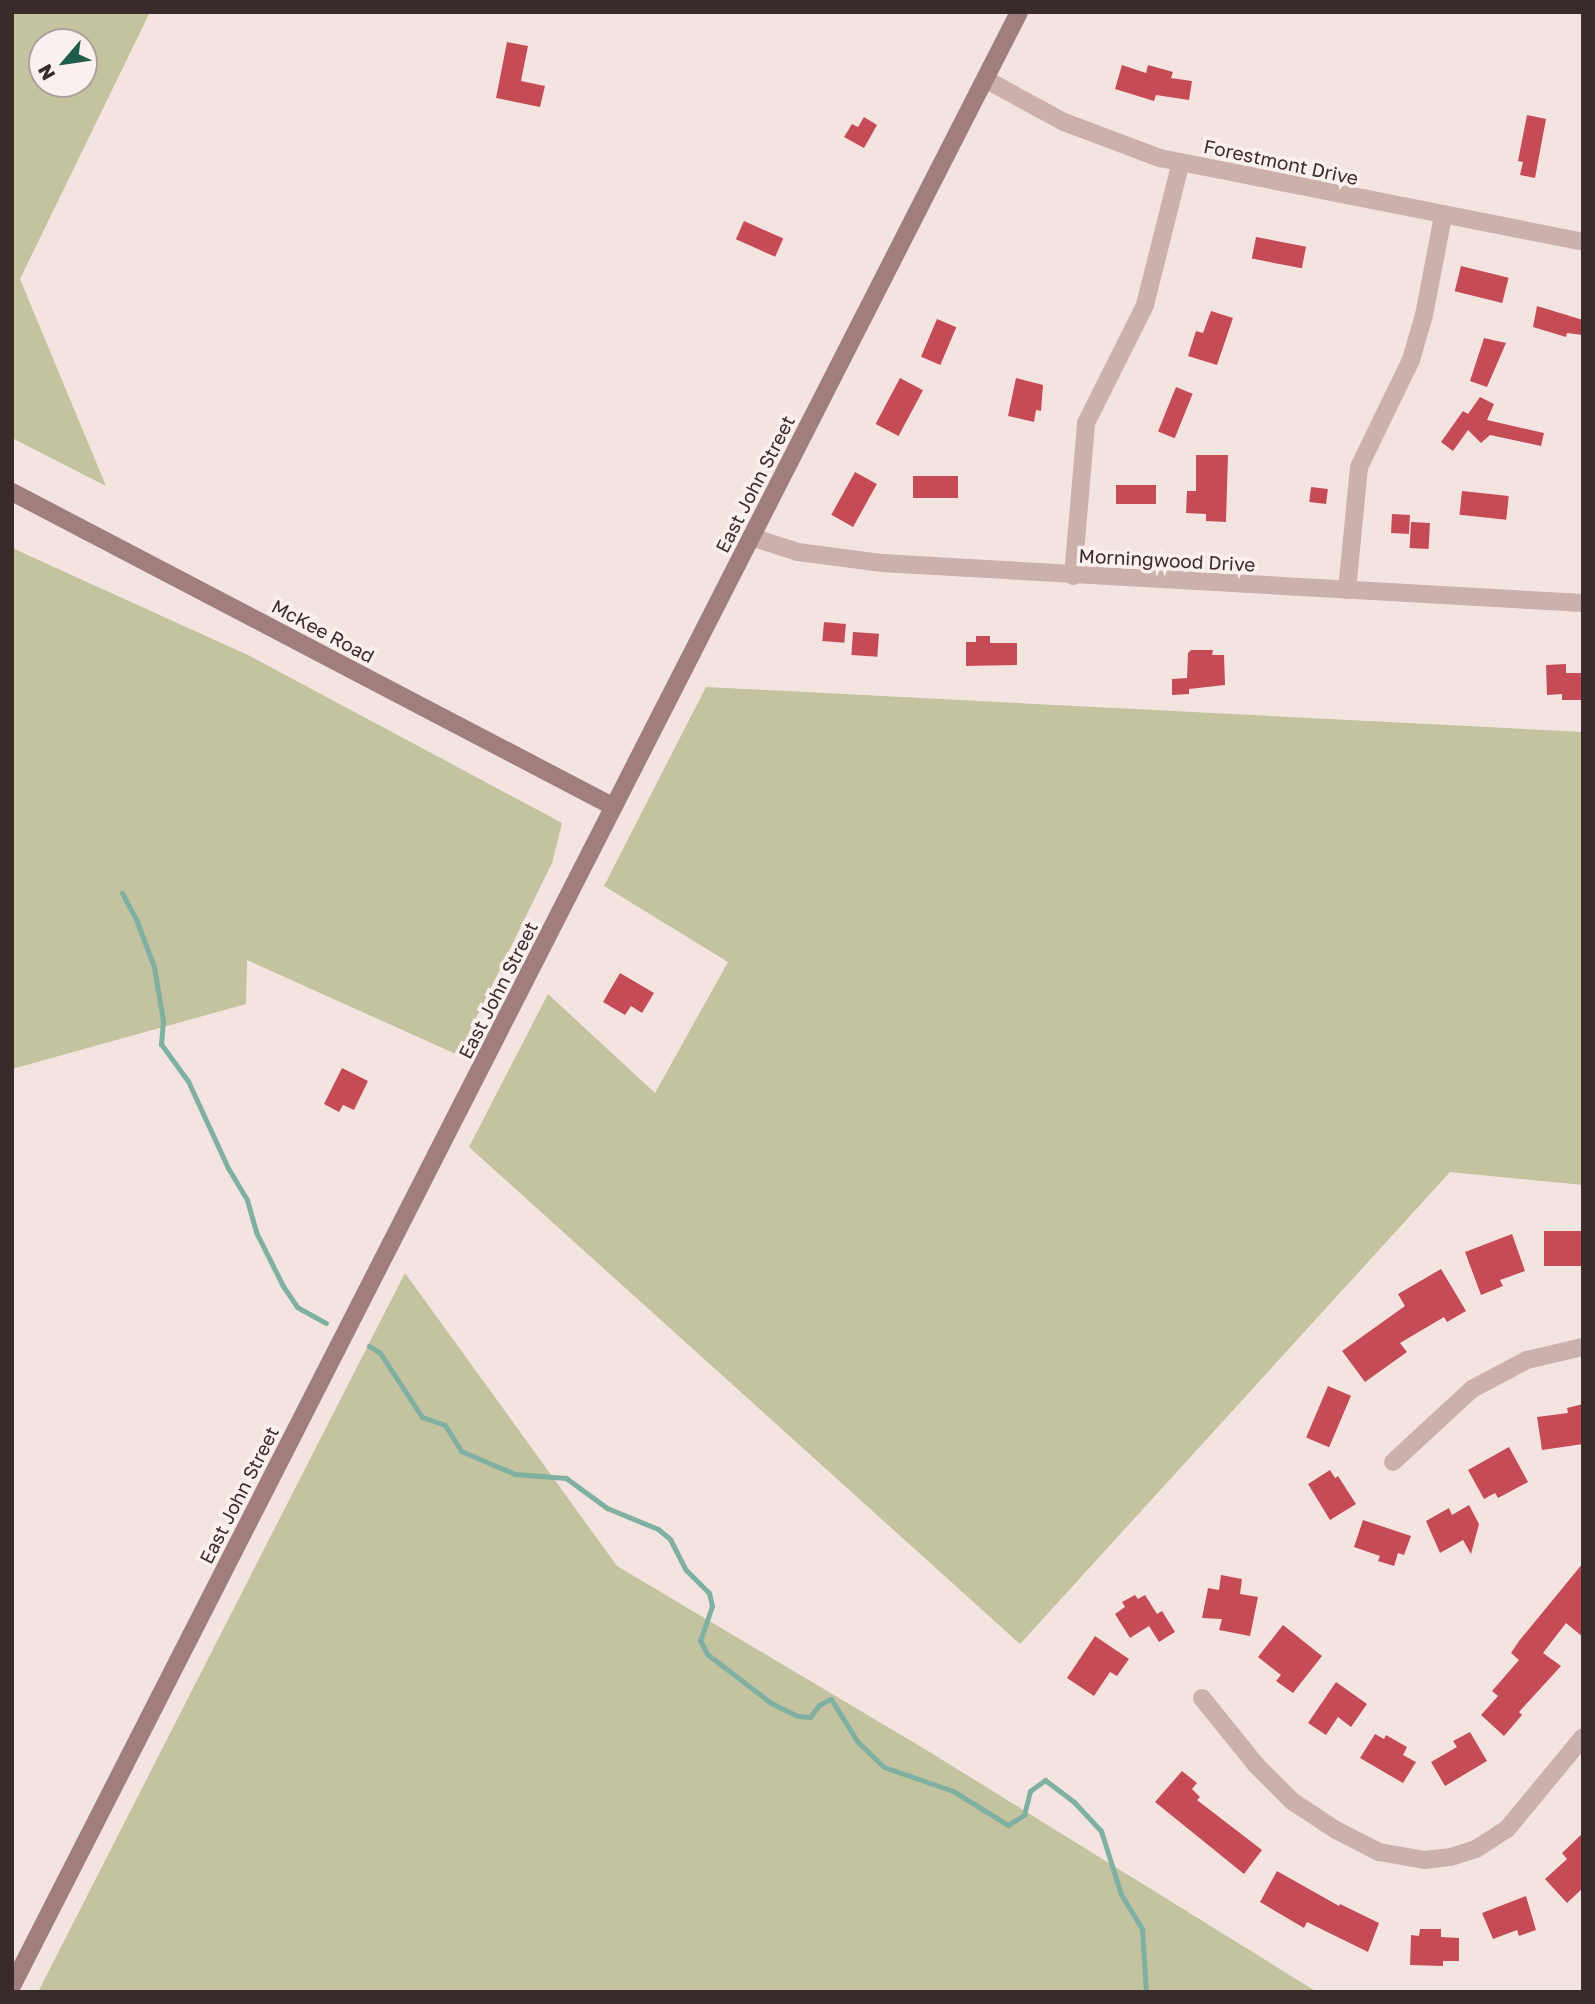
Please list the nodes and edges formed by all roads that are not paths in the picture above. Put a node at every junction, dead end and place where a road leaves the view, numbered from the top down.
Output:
1 (1019, 12) edge
2 (985, 79) junction
3 (1181, 162) junction
4 (1443, 216) junction
5 (1583, 242) edge
6 (12, 492) edge
7 (751, 537) junction
8 (1073, 576) junction
9 (1347, 590) junction
10 (1583, 603) edge
11 (614, 807) junction
12 (1583, 1348) edge
13 (1393, 1462) dead end
14 (1202, 1698) dead end
15 (1583, 1737) edge
16 (12, 1986) edge

1 - 2 main road, East John Street
2 - 3 street, Forestmont Drive
2 - 7 main road, East John Street
3 - 4 street, Forestmont Drive
3 - 8 street
4 - 5 street, Forestmont Drive
4 - 9 street
6 - 11 main road, McKee Road
7 - 8 street, Morningwood Drive
7 - 11 main road, East John Street
8 - 9 street, Morningwood Drive
9 - 10 street, Morningwood Drive
11 - 16 main road, East John Street
12 - 13 street
14 - 15 street

